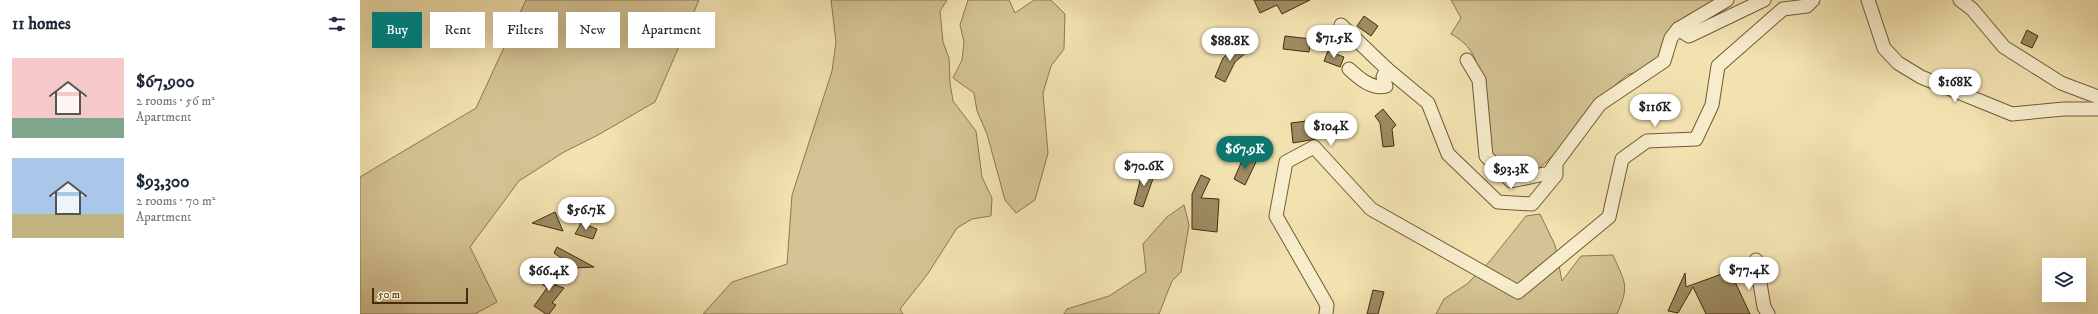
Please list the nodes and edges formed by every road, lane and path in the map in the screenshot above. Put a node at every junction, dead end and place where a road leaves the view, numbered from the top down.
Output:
1 (1727, 0) edge
2 (1764, 0) edge
3 (1812, 0) edge
4 (1868, 0) edge
5 (1960, 0) edge
6 (1342, 25) dead end
7 (1678, 29) junction
8 (1467, 60) dead end
9 (1349, 69) dead end
10 (1387, 69) junction
11 (2098, 97) edge
12 (2098, 109) edge
13 (1556, 164) junction
14 (1756, 260) dead end
15 (1326, 314) edge
16 (1768, 314) edge

1 - 7 street
2 - 7 street
3 - 15 street
4 - 12 street
5 - 11 street
6 - 10 street
7 - 13 street
8 - 13 street
9 - 10 street
10 - 13 street
14 - 16 street

